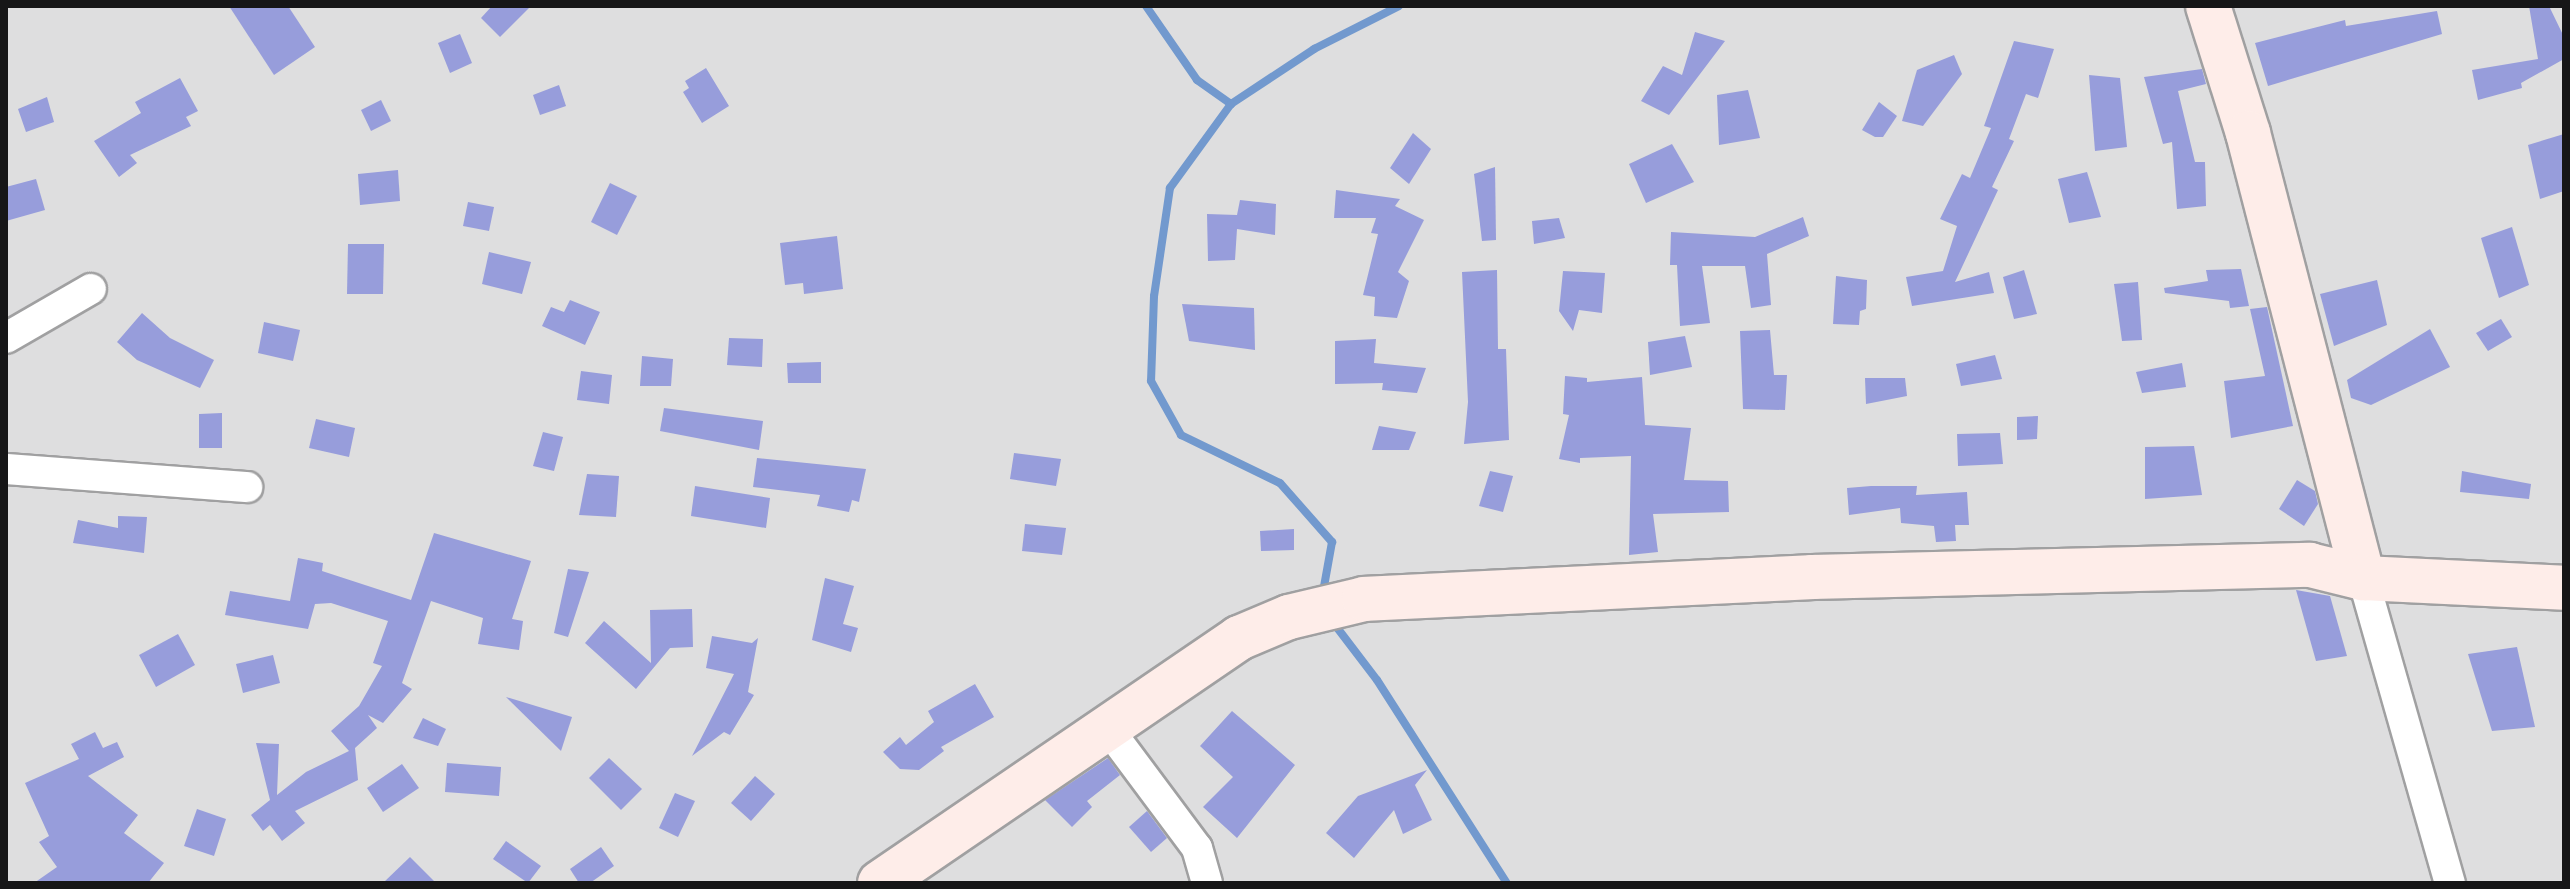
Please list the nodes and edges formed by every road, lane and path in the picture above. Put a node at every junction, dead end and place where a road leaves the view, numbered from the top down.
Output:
1 (2208, 6) edge
2 (91, 289) dead end
3 (6, 338) edge
4 (6, 469) edge
5 (247, 487) dead end
6 (2363, 578) junction
7 (2564, 588) edge
8 (1109, 730) junction
9 (880, 883) edge
10 (1207, 883) edge
11 (2450, 883) edge

1 - 6 main road
2 - 3 street
4 - 5 street
6 - 7 main road
6 - 8 main road
6 - 11 street
8 - 9 main road
8 - 10 street

